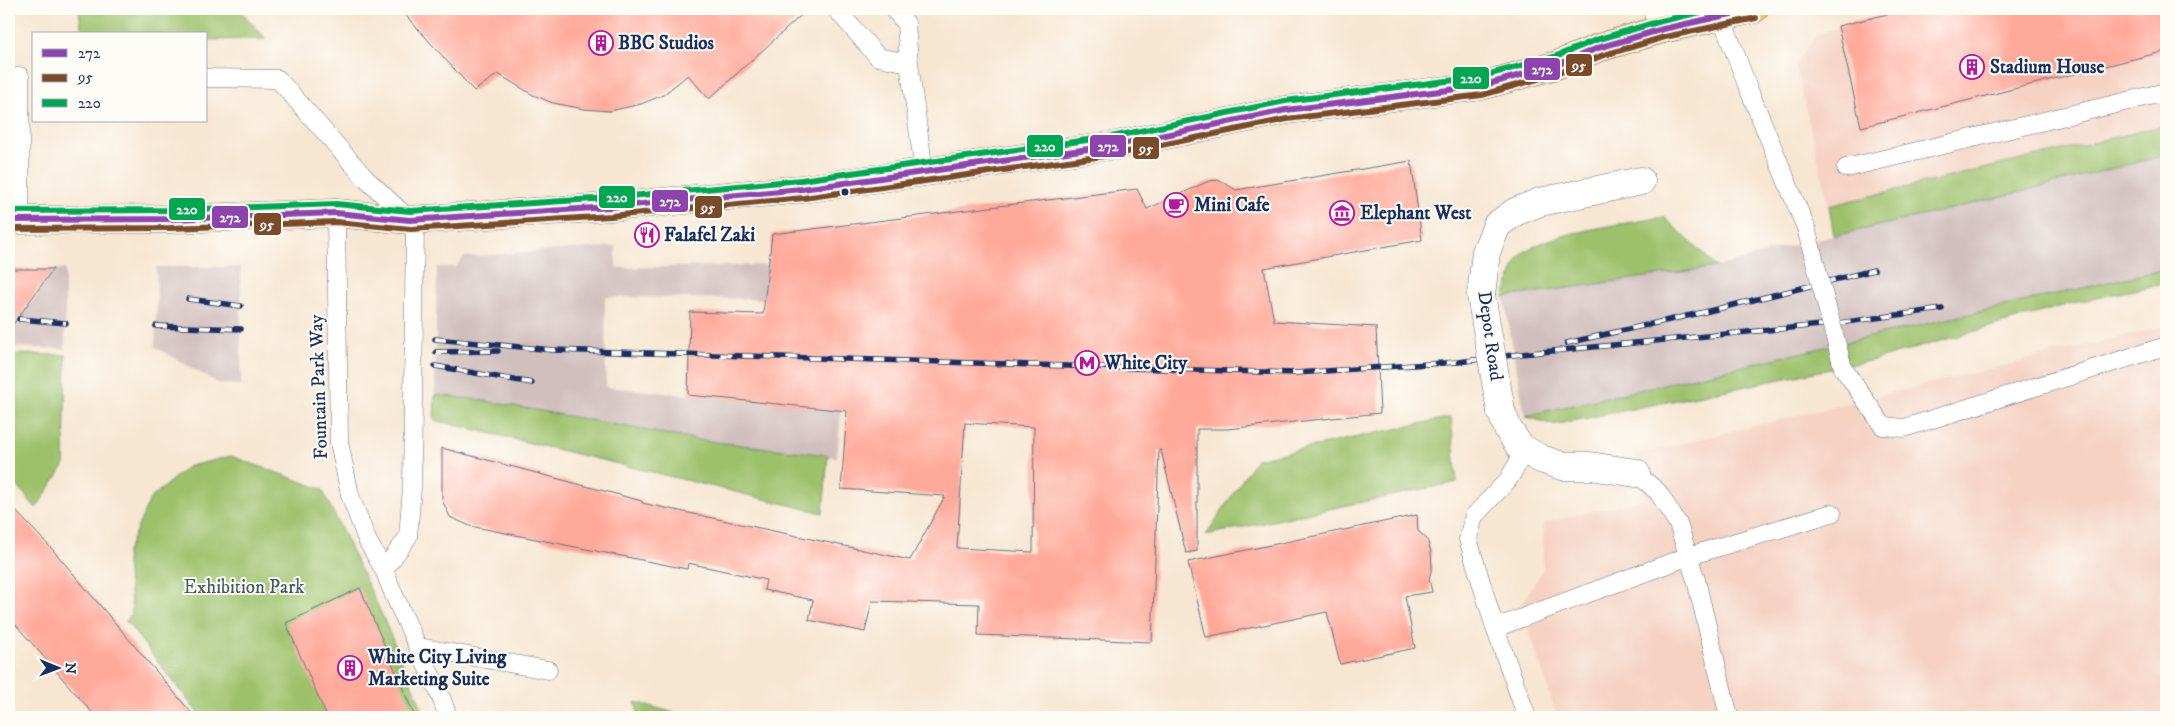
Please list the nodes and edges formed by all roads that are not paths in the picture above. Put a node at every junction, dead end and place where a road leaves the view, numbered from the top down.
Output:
1 (836, 9) edge
2 (893, 9) edge
3 (1754, 9) edge
4 (1721, 16) junction
5 (1660, 19) edge
6 (909, 63) junction
7 (21, 76) edge
8 (208, 78) edge
9 (2166, 92) edge
10 (1846, 168) dead end
11 (924, 172) junction
12 (1641, 181) dead end
13 (336, 213) junction
14 (14, 220) edge
15 (413, 220) junction
16 (2166, 346) edge
17 (1520, 447) junction
18 (1636, 474) joint
19 (1832, 513) dead end
20 (1689, 556) junction
21 (384, 570) junction
22 (1495, 628) junction
23 (419, 647) junction
24 (548, 670) dead end
25 (448, 717) edge
26 (1527, 717) edge
27 (1729, 717) edge

1 - 6 lane
2 - 6 lane
3 - 4 main road
4 - 5 main road
4 - 16 lane, bridge
5 - 11 main road
6 - 11 lane
7 - 14 lane
8 - 15 lane
9 - 10 lane
11 - 15 main road
12 - 17 street, Depot Road, bridge
13 - 14 main road
13 - 15 main road
13 - 21 lane, Fountain Park Way
15 - 21 lane
17 - 18 street, Depot Road
17 - 22 lane
18 - 20 lane
19 - 20 lane
20 - 22 lane
20 - 27 lane
21 - 23 lane, Fountain Park Way
22 - 26 lane
23 - 24 lane
23 - 25 lane, Fountain Park Way

